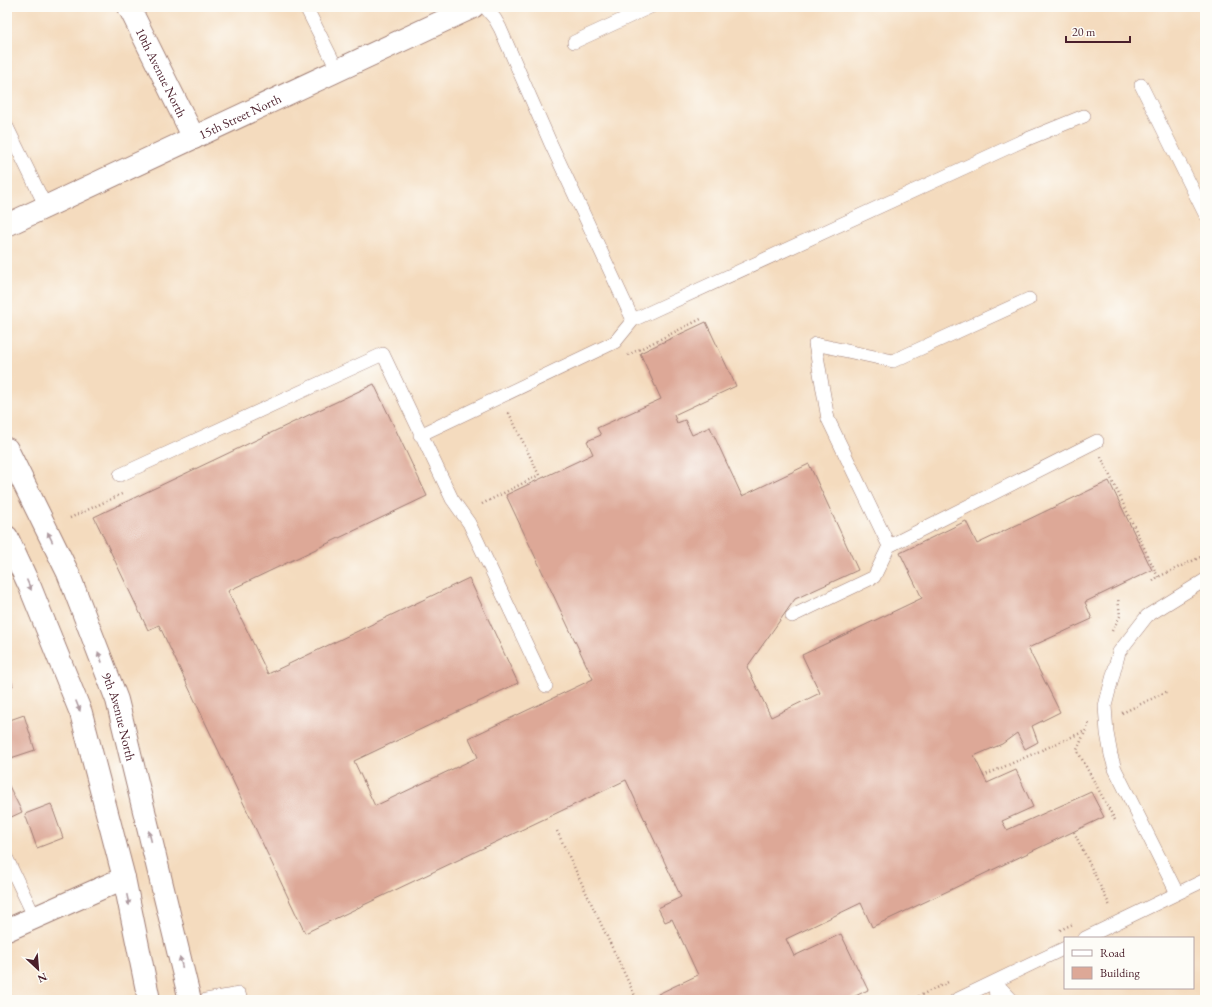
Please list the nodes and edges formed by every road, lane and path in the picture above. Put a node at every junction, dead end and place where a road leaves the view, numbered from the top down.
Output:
1 (129, 7) edge
2 (306, 7) edge
3 (473, 7) edge
4 (485, 7) edge
5 (650, 7) edge
6 (574, 42) dead end
7 (338, 71) junction
8 (1141, 85) dead end
9 (1084, 116) dead end
10 (7, 127) edge
11 (194, 138) junction
12 (46, 207) junction
13 (1205, 214) edge
14 (7, 225) edge
15 (1029, 299) dead end
16 (703, 318) dead end
17 (633, 320) junction
18 (662, 333) dead end
19 (663, 337) junction
20 (622, 358) dead end
21 (516, 409) dead end
22 (420, 435) junction
23 (1097, 440) dead end
24 (7, 449) edge
25 (1101, 457) dead end
26 (120, 475) dead end
27 (482, 504) dead end
28 (7, 537) edge
29 (889, 546) junction
30 (1205, 555) edge
31 (1158, 577) junction
32 (1205, 580) edge
33 (1153, 582) dead end
34 (792, 616) dead end
35 (546, 686) dead end
36 (1168, 691) dead end
37 (1122, 713) dead end
38 (1085, 731) dead end
39 (983, 776) dead end
40 (557, 831) dead end
41 (1074, 832) dead end
42 (7, 859) edge
43 (124, 878) junction
44 (1205, 880) edge
45 (1177, 893) junction
46 (1104, 909) dead end
47 (35, 918) junction
48 (1075, 923) dead end
49 (7, 930) edge
50 (1054, 933) dead end
51 (1087, 937) edge
52 (1064, 948) edge
53 (954, 980) dead end
54 (995, 982) junction
55 (149, 1000) edge
56 (190, 1000) edge
57 (206, 1000) edge
58 (241, 1000) edge
59 (637, 1000) edge
60 (911, 1000) edge
61 (956, 1000) edge
62 (996, 1000) edge
63 (1012, 1000) edge

1 - 11 main road, 10th Avenue North
2 - 7 lane
3 - 7 main road, 15th Street North
4 - 17 lane
5 - 6 lane
7 - 11 main road, 15th Street North
8 - 13 lane
9 - 17 lane
10 - 12 lane
11 - 12 main road, 15th Street North
12 - 14 main road, 15th Street North
15 - 29 lane
16 - 19 path
17 - 22 lane
18 - 19 path
19 - 20 path
21 - 27 path
22 - 26 lane
22 - 35 lane
23 - 29 lane
56 -> 24 main road, 9th Avenue North
25 - 31 path
28 -> 43 main road
29 - 34 lane
30 - 31 path
31 - 33 path
32 - 45 lane
36 - 37 path
38 - 39 path
40 - 59 path
41 - 46 path
42 - 47 lane
43 - 47 main road
43 -> 55 main road
44 - 45 lane
45 - 51 lane
47 - 49 main road
48 - 50 path
52 - 54 lane
53 - 60 path
54 - 61 lane
54 - 62 lane
54 - 63 lane
57 - 58 lane

